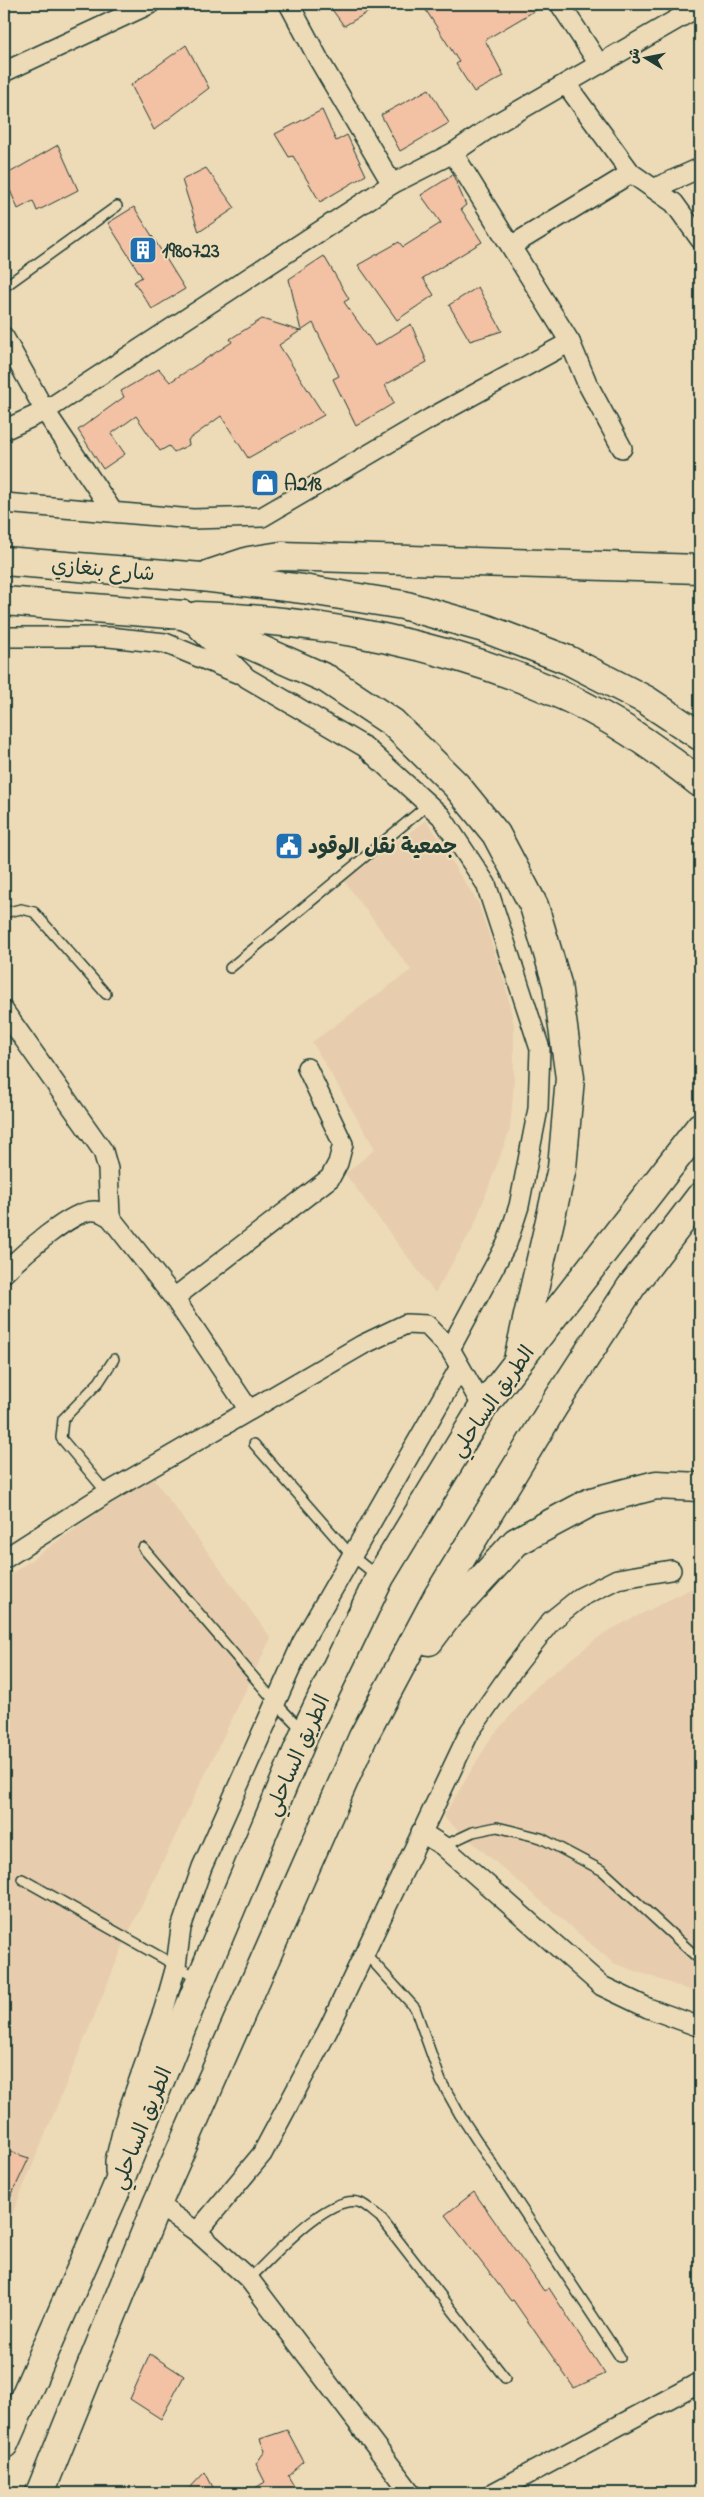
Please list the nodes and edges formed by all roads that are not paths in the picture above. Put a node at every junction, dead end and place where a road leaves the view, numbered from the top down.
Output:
1 (150, 4) edge
2 (289, 4) edge
3 (560, 4) edge
4 (700, 6) edge
5 (599, 64) junction
6 (4, 72) edge
7 (566, 84) junction
8 (453, 152) junction
9 (700, 168) edge
10 (632, 173) junction
11 (392, 184) junction
12 (655, 188) junction
13 (117, 206) dead end
14 (700, 239) edge
15 (511, 246) junction
16 (4, 287) edge
17 (4, 337) edge
18 (570, 342) junction
19 (45, 411) junction
20 (4, 430) edge
21 (622, 448) dead end
22 (4, 503) edge
23 (113, 512) junction
24 (4, 561) edge
25 (700, 569) edge
26 (202, 577) junction
27 (4, 601) edge
28 (183, 615) junction
29 (4, 637) edge
30 (247, 678) junction
31 (700, 736) edge
32 (700, 783) edge
33 (429, 804) junction
34 (4, 913) edge
35 (230, 968) dead end
36 (106, 994) dead end
37 (4, 1011) edge
38 (307, 1068) dead end
39 (700, 1127) edge
40 (700, 1197) edge
41 (110, 1217) junction
42 (4, 1273) edge
43 (174, 1298) junction
44 (450, 1349) junction
45 (114, 1359) dead end
46 (518, 1360) junction
47 (460, 1367) junction
48 (483, 1407) junction
49 (249, 1410) junction
50 (254, 1444) dead end
51 (700, 1487) edge
52 (107, 1493) junction
53 (143, 1548) dead end
54 (351, 1555) junction
55 (4, 1559) edge
56 (672, 1570) dead end
57 (380, 1577) junction
58 (276, 1703) junction
59 (305, 1733) junction
60 (363, 1737) junction
61 (421, 1832) junction
62 (443, 1846) junction
63 (22, 1879) dead end
64 (365, 1953) junction
65 (700, 1960) edge
66 (176, 1966) junction
67 (201, 1979) junction
68 (700, 2027) edge
69 (115, 2192) junction
70 (157, 2204) junction
71 (197, 2232) junction
72 (249, 2279) junction
73 (620, 2357) dead end
74 (505, 2378) dead end
75 (700, 2382) edge
76 (4, 2444) edge
77 (40, 2493) edge
78 (411, 2493) edge
79 (493, 2493) edge

1 - 6 street
2 - 11 street
3 - 5 street
4 - 5 street
5 - 7 street
7 - 8 street
7 - 10 street
8 - 11 street
8 - 15 street
9 - 12 street
10 - 12 street
10 - 15 street
11 - 19 street
12 - 14 street
13 - 16 lane
15 - 18 street
17 - 19 street
18 - 21 street
18 - 23 street
19 - 20 street
19 - 23 street
22 - 23 street
24 - 26 main road, شارع بنغازي
25 - 26 main road
26 - 31 main road, شارع بنغازي
27 - 28 main road, شارع بنغازي
28 - 30 street
28 - 32 main road, شارع بنغازي
28 - 46 main road
29 - 30 street
30 - 33 street
33 - 35 lane
33 - 44 street
34 - 36 lane
37 - 41 street
38 - 43 street
39 - 46 main road, الطريق الساحلي
40 - 60 main road, الطريق الساحلي
41 - 42 street
41 - 43 street
43 - 49 street
44 - 47 street
44 - 49 street
45 - 52 lane
46 - 48 main road, الطريق الساحلي
47 - 48 street
47 - 54 street
48 - 57 main road, الطريق الساحلي
49 - 52 street
50 - 54 lane
51 - 60 main road
52 - 55 street
53 - 58 lane
54 - 57 lane
54 - 58 street
56 - 61 street
57 - 59 main road, الطريق الساحلي
58 - 59 lane
58 - 66 street
59 - 67 main road, الطريق الساحلي
60 - 70 main road, الطريق الساحلي
61 - 62 street
61 - 64 street
62 - 65 lane
62 - 68 street
63 - 66 lane
64 - 71 street
64 - 73 lane
66 - 67 lane
66 - 69 street
67 - 69 main road, الطريق الساحلي
69 - 76 main road, الطريق الساحلي
70 - 71 street
70 - 77 main road, الطريق الساحلي
71 - 72 street
72 - 74 lane
72 - 78 street
75 - 79 street

